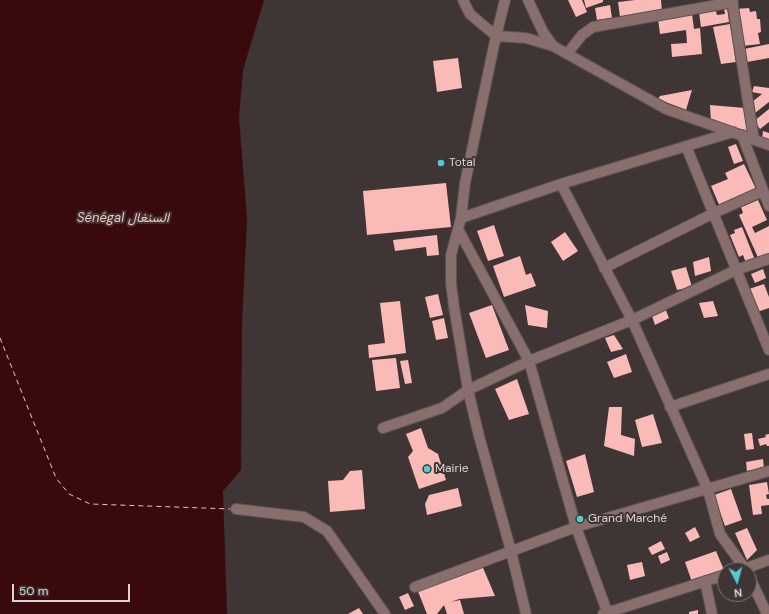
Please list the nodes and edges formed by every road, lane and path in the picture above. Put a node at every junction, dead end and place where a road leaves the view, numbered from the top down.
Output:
1 (463, 0) edge
2 (505, 0) edge
3 (528, 0) edge
4 (733, 1) edge
5 (496, 36) junction
6 (554, 46) junction
7 (567, 54) junction
8 (738, 134) junction
9 (754, 140) junction
10 (769, 145) edge
11 (686, 146) junction
12 (561, 184) junction
13 (763, 191) junction
14 (769, 206) edge
15 (714, 213) junction
16 (461, 218) junction
17 (458, 229) junction
18 (769, 259) edge
19 (604, 268) junction
20 (736, 270) junction
21 (632, 320) junction
22 (769, 350) edge
23 (529, 360) junction
24 (769, 374) edge
25 (468, 390) junction
26 (670, 407) junction
27 (383, 428) dead end
28 (769, 471) edge
29 (708, 490) junction
30 (236, 509) dead end
31 (576, 527) junction
32 (511, 551) junction
33 (769, 560) edge
34 (739, 562) edge
35 (757, 566) edge
36 (717, 577) edge
37 (705, 581) junction
38 (415, 588) dead end
39 (757, 594) edge
40 (606, 613) edge
41 (385, 614) edge
42 (526, 614) edge
43 (712, 614) edge
44 (767, 614) edge

1 - 5 street
2 - 5 street
3 - 6 street
4 - 7 street
4 - 9 street
5 - 6 street
5 - 16 street
6 - 7 street
7 - 8 street
8 - 9 street
8 - 11 street
8 - 13 street
9 - 10 street
11 - 12 street
11 - 15 street
12 - 16 street
12 - 19 street
13 - 14 street
13 - 15 street
15 - 19 street
15 - 20 street
16 - 17 street
17 - 23 street
17 - 25 street
18 - 20 street
19 - 21 street
20 - 21 street
20 - 22 street
21 - 23 street
21 - 26 street
23 - 25 street
23 - 31 street
24 - 26 street
25 - 27 street
25 - 32 street
26 - 29 street
28 - 29 street
29 - 31 street
29 - 34 street
30 - 41 street
31 - 32 street
31 - 40 street
32 - 38 street
32 - 42 street
33 - 35 street
36 - 37 street
37 - 40 street
37 - 43 street
39 - 44 street

